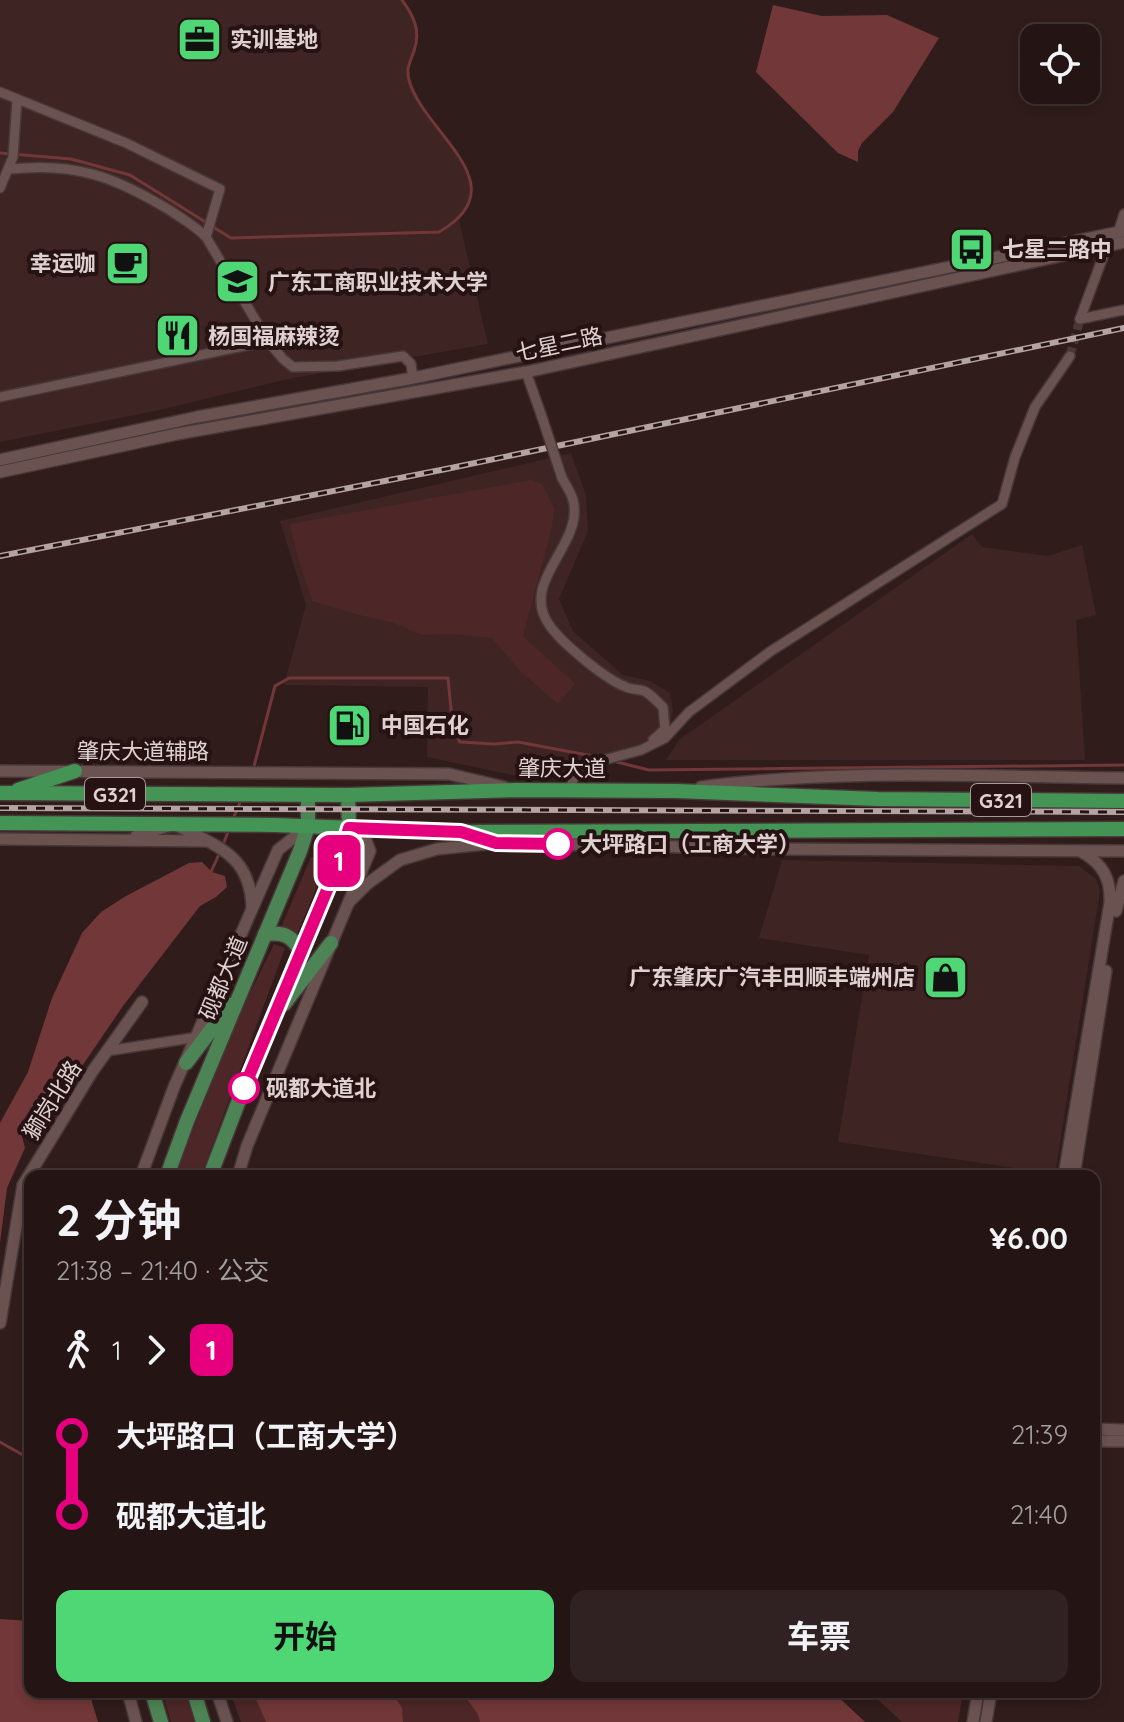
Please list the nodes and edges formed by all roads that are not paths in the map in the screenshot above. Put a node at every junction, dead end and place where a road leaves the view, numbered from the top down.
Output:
1 (0, 92) edge
2 (17, 100) junction
3 (10, 169) junction
4 (0, 188) edge
5 (1124, 214) edge
6 (1122, 235) edge
7 (206, 237) junction
8 (1107, 246) junction
9 (1124, 310) edge
10 (268, 341) junction
11 (1070, 356) tunnel mouth
12 (526, 372) junction
13 (413, 378) junction
14 (0, 397) edge
15 (176, 428) junction
16 (0, 460) edge
17 (0, 472) edge
18 (641, 750) junction
19 (0, 771) edge
20 (75, 771) junction
21 (1124, 778) edge
22 (516, 790) junction
23 (570, 790) junction
24 (677, 791) junction
25 (4, 793) edge
26 (308, 795) junction
27 (348, 795) junction
28 (1124, 801) edge
29 (0, 823) edge
30 (174, 824) junction
31 (308, 826) junction
32 (349, 828) junction
33 (1124, 829) edge
34 (461, 832) junction
35 (535, 832) junction
36 (0, 839) edge
37 (125, 840) junction
38 (206, 841) junction
39 (496, 843) junction
40 (1081, 851) junction
41 (1124, 851) edge
42 (1124, 881) edge
43 (349, 902) junction
44 (252, 911) junction
45 (265, 934) junction
46 (331, 943) junction
47 (300, 950) junction
48 (242, 989) junction
49 (142, 1002) dead end
50 (274, 1017) junction
51 (198, 1037) junction
52 (107, 1051) junction
53 (186, 1063) junction
54 (32, 1170) edge
55 (143, 1170) edge
56 (169, 1170) edge
57 (212, 1170) edge
58 (240, 1170) edge
59 (1065, 1170) edge
60 (1075, 1170) edge
61 (24, 1183) edge
62 (0, 1323) edge
63 (1100, 1429) edge
64 (1124, 1430) edge
65 (1100, 1441) edge
66 (1124, 1441) edge
67 (130, 1698) edge
68 (154, 1698) edge
69 (196, 1698) edge
70 (219, 1698) edge
71 (977, 1698) edge
72 (990, 1698) edge
73 (136, 1722) edge
74 (161, 1722) edge
75 (203, 1722) edge
76 (227, 1722) edge
77 (973, 1722) edge
78 (986, 1722) edge

1 - 2 street
2 - 3 street
2 - 7 street
3 - 4 street
3 - 7 street
5 - 6 street
6 - 8 street, 七星二路
6 - 13 street, 七星二路
7 - 10 street
8 - 9 street
8 - 12 street, 七星二路
10 - 13 street
10 - 14 street
11 - 18 street
12 - 15 street, 七星二路
12 - 18 street, bridge
13 - 15 street, 七星二路
15 - 16 street, 七星二路
15 - 17 street, 七星二路
18 - 23 street
19 - 20 street, 肇庆大道辅路
20 - 22 street, 肇庆大道辅路
20 - 25 highway
21 - 24 street
22 - 23 highway, 肇庆大道 / G321
22 - 27 highway, 肇庆大道 / G321
23 - 24 highway, 肇庆大道 / G321
24 - 28 highway, 肇庆大道 / G321
25 - 26 highway, 肇庆大道 / G321
26 - 27 highway, 肇庆大道 / G321
26 - 31 main road, 砚都大道
27 - 32 main road
29 - 30 highway, G321
30 - 31 highway, G321
30 - 37 street
30 - 38 street
31 - 32 highway, G321
31 - 44 street
31 - 45 main road, 砚都大道
32 - 34 highway, G321
32 - 43 street
32 - 47 main road
33 - 35 highway, G321
34 - 35 highway, G321
34 - 39 street
35 - 39 street
36 - 37 street
37 - 38 street
38 - 44 street
39 - 40 street
39 - 43 street
40 - 41 street
40 - 59 street
42 - 60 street
43 - 46 street
44 - 51 street
45 - 47 main road
45 - 48 main road, 砚都大道
46 - 50 main road
46 - 58 street
47 - 50 main road
48 - 53 main road
48 - 56 main road, 砚都大道
49 - 52 street, 獅岗北路
50 - 57 main road
51 - 52 street
51 - 53 street
52 - 54 street, 獅岗北路
53 - 55 street
61 - 62 street, 獅岗北路
63 - 64 street
65 - 66 street
67 - 73 street
68 - 74 main road
69 - 75 main road
70 - 76 street
71 - 77 street
72 - 78 street

